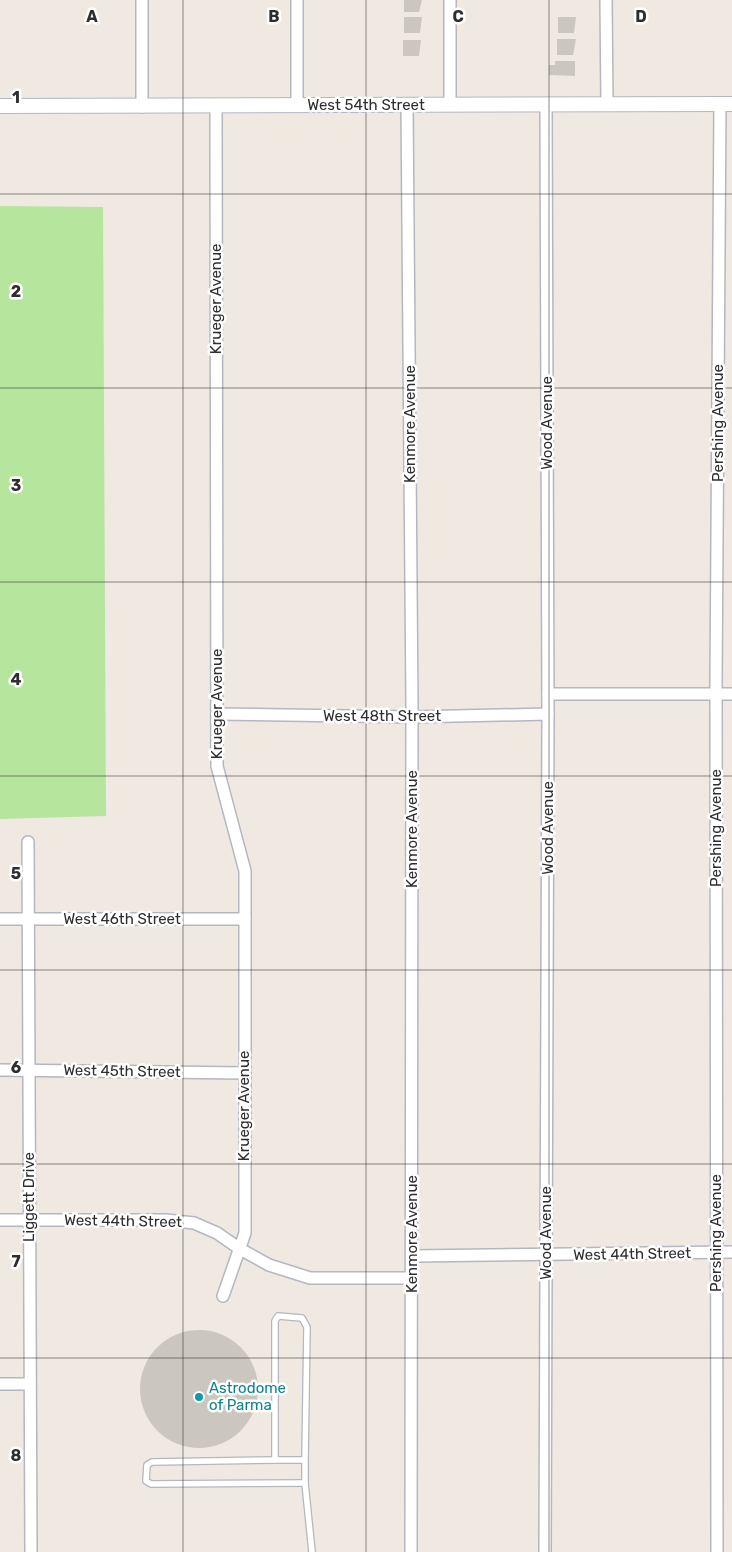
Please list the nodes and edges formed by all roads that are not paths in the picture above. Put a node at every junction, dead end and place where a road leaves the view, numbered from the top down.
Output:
1 (142, 0) edge
2 (297, 0) edge
3 (450, 0) edge
4 (606, 0) edge
5 (546, 104) junction
6 (607, 104) junction
7 (726, 104) edge
8 (216, 105) junction
9 (297, 105) junction
10 (407, 105) junction
11 (450, 105) junction
12 (0, 106) edge
13 (142, 107) junction
14 (548, 694) junction
15 (716, 694) junction
16 (732, 694) edge
17 (216, 714) junction
18 (548, 714) junction
19 (412, 717) junction
20 (28, 842) dead end
21 (0, 919) edge
22 (29, 919) junction
23 (244, 919) junction
24 (0, 1070) edge
25 (28, 1070) junction
26 (244, 1073) junction
27 (0, 1220) edge
28 (30, 1220) junction
29 (240, 1249) junction
30 (716, 1252) junction
31 (732, 1252) edge
32 (412, 1256) junction
33 (547, 1256) junction
34 (412, 1278) junction
35 (223, 1296) dead end
36 (0, 1384) edge
37 (30, 1384) junction
38 (275, 1460) junction
39 (305, 1460) junction
40 (305, 1483) junction
41 (31, 1552) edge
42 (312, 1552) edge
43 (411, 1552) edge
44 (545, 1552) edge
45 (717, 1552) edge

1 - 13 street
2 - 9 street
3 - 11 street
4 - 6 street
5 - 6 street, West 54th Street
5 - 11 street, West 54th Street
5 - 14 street, Wood Avenue
6 - 7 street, West 54th Street
7 - 15 street, Pershing Avenue
8 - 9 street, West 54th Street
8 - 13 street, West 54th Street
8 - 17 street, Krueger Avenue
9 - 10 street, West 54th Street
10 - 11 street, West 54th Street
10 - 19 street, Kenmore Avenue
12 - 13 street, West 54th Street
14 - 15 street
14 - 18 street, Wood Avenue
15 - 16 street
15 - 30 street, Pershing Avenue
17 - 19 street, West 48th Street
17 - 23 street, Krueger Avenue
18 - 19 street, West 48th Street
18 - 33 street, Wood Avenue
19 - 32 street, Kenmore Avenue
20 - 22 street, Liggett Drive
21 - 22 street, West 46th Street
22 - 23 street, West 46th Street
22 - 25 street, Liggett Drive
23 - 26 street, Krueger Avenue
24 - 25 street, West 45th Street
25 - 26 street, West 45th Street
25 - 28 street, Liggett Drive
26 - 29 street, Krueger Avenue
27 - 28 street, West 44th Street
28 - 29 street, West 44th Street
28 - 37 street, Liggett Drive
29 - 34 street, West 44th Street
29 - 35 street, Krueger Avenue
30 - 31 street, West 44th Street
30 - 33 street, West 44th Street
30 - 45 street, Pershing Avenue
32 - 33 street, West 44th Street
32 - 34 street, Kenmore Avenue
33 - 44 street, Wood Avenue
34 - 43 street, Kenmore Avenue
36 - 37 street
37 - 41 street, Liggett Drive
38 - 39 lane
38 - 39 lane
38 - 40 lane
39 - 40 lane
40 - 42 lane

